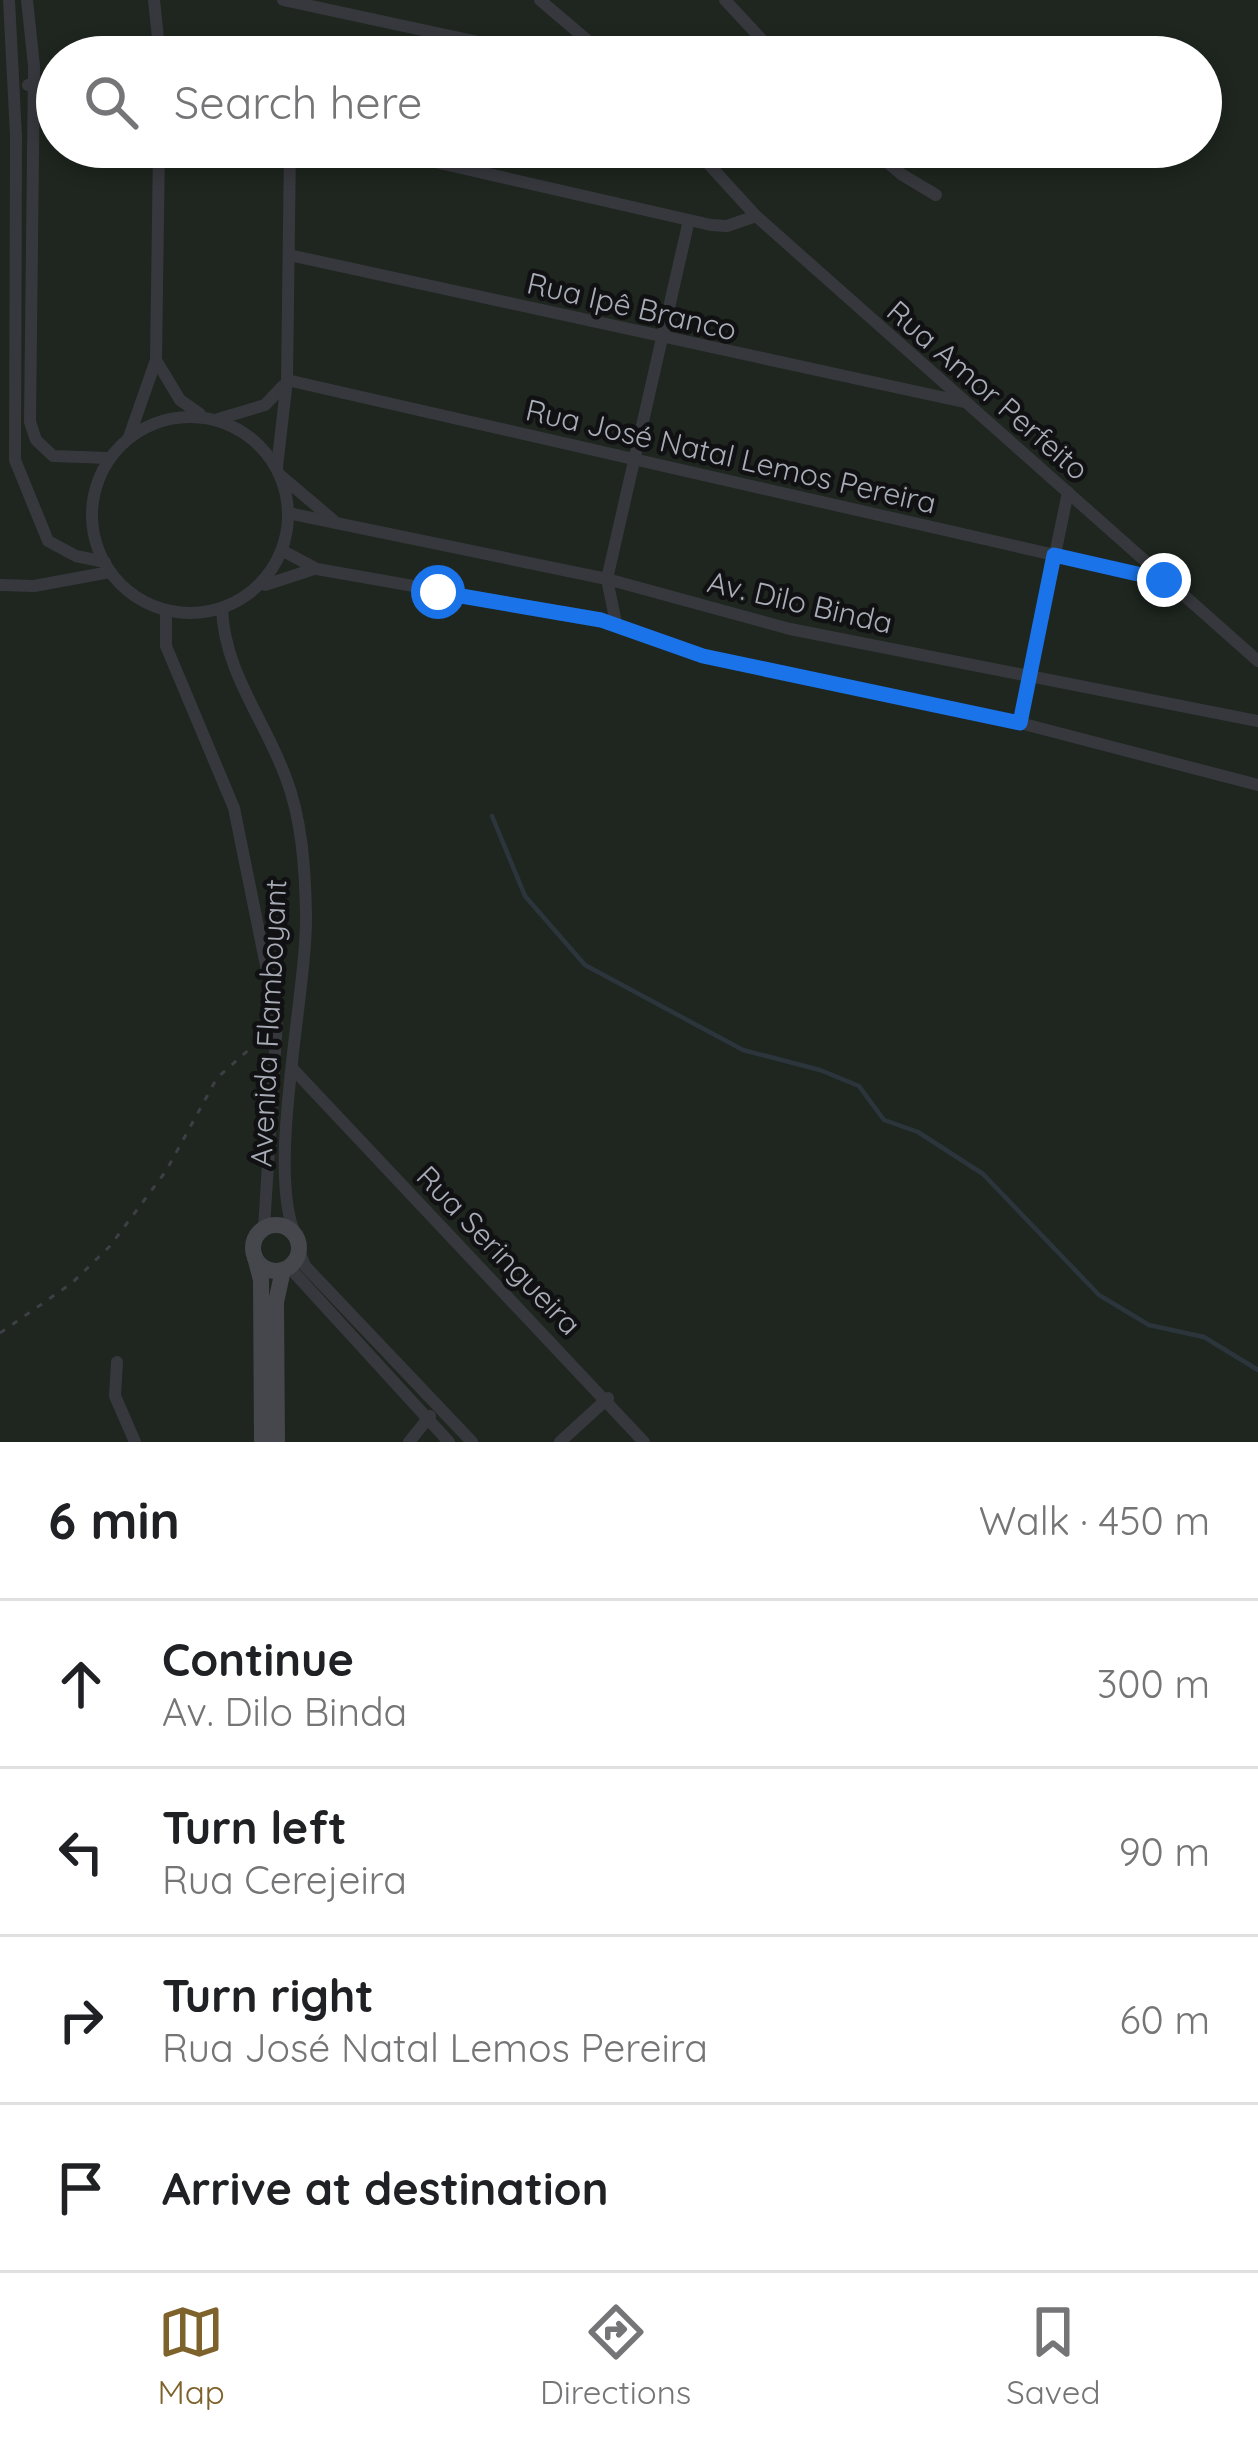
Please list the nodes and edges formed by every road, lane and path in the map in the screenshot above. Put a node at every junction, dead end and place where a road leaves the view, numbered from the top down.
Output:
1 (9, 0) edge
2 (27, 0) edge
3 (154, 0) edge
4 (283, 0) edge
5 (541, 0) edge
6 (725, 0) edge
7 (340, 7) edge
8 (158, 36) edge
9 (461, 36) edge
10 (583, 36) edge
11 (758, 36) edge
12 (15, 85) junction
13 (34, 85) junction
14 (159, 168) edge
15 (290, 168) edge
16 (462, 168) edge
17 (712, 168) edge
18 (899, 168) edge
19 (936, 195) dead end
20 (756, 216) junction
21 (689, 220) junction
22 (289, 255) junction
23 (665, 338) junction
24 (156, 360) junction
25 (286, 380) junction
26 (965, 402) junction
27 (211, 418) junction
28 (128, 438) junction
29 (110, 458) junction
30 (635, 459) junction
31 (8, 460) edge
32 (278, 471) junction
33 (1068, 493) junction
34 (289, 513) junction
35 (334, 520) junction
36 (283, 551) junction
37 (1054, 555) junction
38 (108, 567) junction
39 (317, 569) junction
40 (608, 579) junction
41 (1164, 580) junction
42 (0, 585) edge
43 (253, 591) junction
44 (222, 608) junction
45 (166, 610) junction
46 (616, 623) junction
47 (1258, 661) edge
48 (1029, 675) junction
49 (1258, 721) edge
50 (1020, 723) junction
51 (1258, 785) edge
52 (276, 1028) junction
53 (292, 1067) junction
54 (315, 1094) junction
55 (274, 1096) junction
56 (290, 1098) junction
57 (264, 1228) junction
58 (255, 1257) junction
59 (292, 1257) junction
60 (0, 1333) edge
61 (117, 1362) dead end
62 (608, 1398) junction
63 (439, 1407) junction
64 (428, 1419) junction
65 (135, 1442) edge
66 (262, 1442) edge
67 (277, 1442) edge
68 (409, 1442) edge
69 (449, 1442) edge
70 (472, 1442) edge
71 (560, 1442) edge
72 (644, 1442) edge

1 - 12 street
2 - 13 street
3 - 8 street
4 - 7 street
5 - 10 street
6 - 11 street
7 - 9 street
12 - 13 street
12 - 31 street
13 - 29 street
14 - 24 street
15 - 22 street
16 - 21 street
17 - 20 street, Rua Amor Perfeito
18 - 19 street
20 - 21 street
20 - 26 street, Rua Amor Perfeito
21 - 23 street
22 - 23 street, Rua Ipê Branco
22 - 25 street
23 - 26 street, Rua Ipê Branco
23 - 30 street
24 - 27 street
24 - 28 street
25 - 27 street
25 - 30 street, Rua José Natal Lemos Pereira
25 - 32 street
26 - 33 street, Rua Amor Perfeito
27 - 28 street
27 - 32 street
28 - 29 street
29 - 38 street
30 - 37 street, Rua José Natal Lemos Pereira
30 - 40 street
31 - 38 street
32 - 34 street
32 - 35 street
33 - 37 street
33 - 41 street, Rua Amor Perfeito
34 - 35 street, Av. Dilo Binda
34 - 36 street
35 - 40 street, Av. Dilo Binda
36 - 39 street
36 - 43 street
37 - 41 street, Rua José Natal Lemos Pereira
37 - 48 street
38 - 42 street
38 - 45 street
39 - 43 street
39 - 46 street
40 - 46 street
40 - 48 street, Av. Dilo Binda
41 - 47 street, Rua Amor Perfeito
43 - 44 street
44 - 45 street
44 - 53 street, Avenida Flamboyant
45 - 52 street, Avenida Flamboyant
46 - 50 street
48 - 49 street, Av. Dilo Binda
48 - 50 street
50 - 51 street
52 - 55 street, Avenida Flamboyant
52 - 60 path
53 - 54 street, Rua Seringueira
53 - 56 street, Avenida Flamboyant
54 - 56 street
54 - 62 street, Rua Seringueira
55 - 56 street
55 - 57 street, Avenida Flamboyant
56 - 59 street, Avenida Flamboyant
57 - 58 street
57 - 59 street
58 - 59 street
58 - 66 street
59 - 63 street
59 - 64 street
59 - 67 street, Avenida Flamboyant
61 - 65 street
62 - 71 street
62 - 72 street, Rua Seringueira
63 - 64 street
63 - 70 street
64 - 68 street
64 - 69 street

